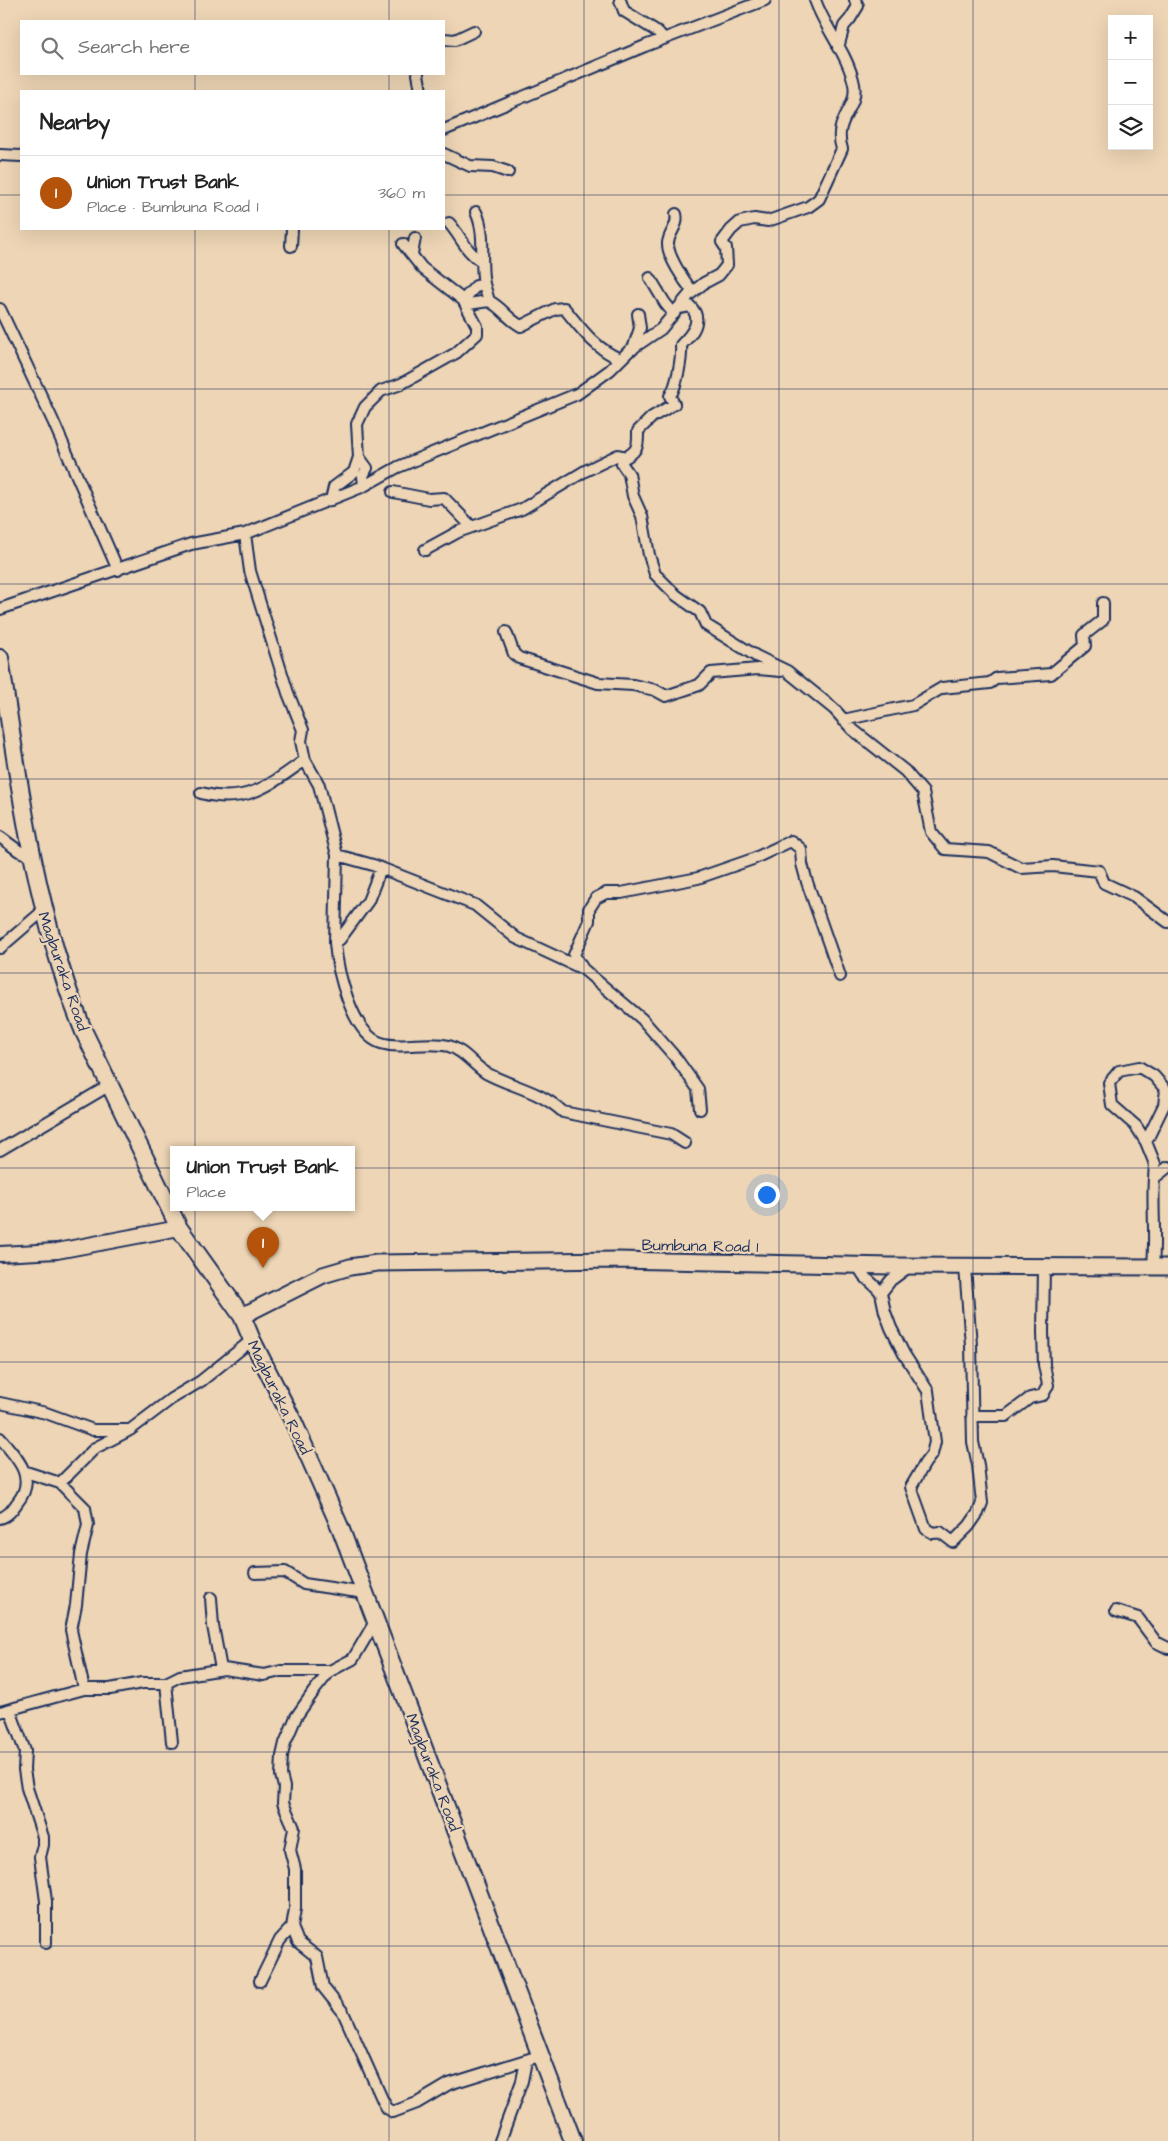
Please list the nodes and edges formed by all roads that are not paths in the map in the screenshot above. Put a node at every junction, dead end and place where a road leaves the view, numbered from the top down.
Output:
1 (620, 0) edge
2 (765, 0) edge
3 (815, 0) edge
4 (854, 0) edge
5 (474, 31) dead end
6 (445, 39) edge
7 (664, 39) junction
8 (838, 48) junction
9 (418, 75) edge
10 (421, 90) edge
11 (445, 130) edge
12 (445, 154) edge
13 (0, 155) edge
14 (20, 156) edge
15 (508, 172) dead end
16 (476, 212) dead end
17 (676, 214) dead end
18 (449, 223) dead end
19 (292, 230) edge
20 (415, 238) dead end
21 (403, 244) dead end
22 (291, 246) dead end
23 (412, 254) junction
24 (481, 261) junction
25 (650, 278) dead end
26 (484, 284) junction
27 (693, 292) junction
28 (464, 300) junction
29 (489, 301) junction
30 (0, 309) edge
31 (676, 311) junction
32 (638, 314) dead end
33 (633, 349) junction
34 (620, 359) junction
35 (623, 456) junction
36 (359, 457) junction
37 (364, 486) junction
38 (393, 492) dead end
39 (331, 500) junction
40 (472, 527) junction
41 (245, 534) junction
42 (425, 550) dead end
43 (118, 570) junction
44 (1103, 603) dead end
45 (0, 609) edge
46 (506, 632) dead end
47 (0, 658) edge
48 (787, 671) junction
49 (843, 720) junction
50 (305, 760) junction
51 (201, 793) dead end
52 (0, 837) edge
53 (337, 855) junction
54 (32, 856) junction
55 (381, 868) junction
56 (44, 911) junction
57 (1168, 922) edge
58 (336, 943) junction
59 (0, 948) edge
60 (574, 955) junction
61 (555, 956) junction
62 (583, 969) junction
63 (840, 976) dead end
64 (110, 1085) junction
65 (700, 1109) dead end
66 (1146, 1142) junction
67 (685, 1143) dead end
68 (0, 1150) edge
69 (1168, 1167) edge
70 (1154, 1178) junction
71 (170, 1208) edge
72 (172, 1211) edge
73 (180, 1228) junction
74 (0, 1254) edge
75 (859, 1266) junction
76 (910, 1266) junction
77 (965, 1267) junction
78 (1145, 1267) junction
79 (1168, 1267) edge
80 (1044, 1268) junction
81 (881, 1293) junction
82 (242, 1316) junction
83 (252, 1340) junction
84 (0, 1403) edge
85 (972, 1416) junction
86 (130, 1430) junction
87 (0, 1438) edge
88 (26, 1472) junction
89 (60, 1483) junction
90 (3, 1517) edge
91 (0, 1526) edge
92 (256, 1572) dead end
93 (365, 1593) junction
94 (211, 1598) dead end
95 (1116, 1611) dead end
96 (376, 1620) junction
97 (1168, 1648) edge
98 (221, 1669) junction
99 (330, 1671) junction
100 (166, 1683) junction
101 (84, 1689) junction
102 (5, 1711) edge
103 (172, 1742) dead end
104 (292, 1928) junction
105 (46, 1943) dead end
106 (260, 1981) dead end
107 (533, 2059) junction
108 (500, 2141) edge
109 (573, 2141) edge

1 - 7 street
2 - 7 street
3 - 8 street
4 - 8 street
5 - 6 street
7 - 11 street
8 - 27 street
9 - 10 street
12 - 15 street
13 - 14 street
16 - 24 street
17 - 27 street
18 - 24 street
19 - 22 street
20 - 23 street
21 - 23 street
23 - 28 street
24 - 26 street
25 - 31 street
26 - 28 street
26 - 29 street
27 - 31 street
28 - 29 street
28 - 36 street
29 - 34 street
30 - 43 street
31 - 33 street
31 - 35 street
32 - 33 street
33 - 34 street
34 - 37 street
35 - 40 street
35 - 48 street
36 - 37 street
36 - 39 street
37 - 39 street
38 - 40 street
39 - 41 street
40 - 42 street
41 - 43 street
41 - 50 street
43 - 45 street
44 - 49 street
46 - 48 street
47 - 54 main road, Magburaka Road
48 - 49 street
49 - 57 street
50 - 51 street
50 - 53 street
52 - 54 street
53 - 55 street
53 - 58 street
54 - 56 main road, Magburaka Road
55 - 58 street
55 - 61 street
56 - 59 street
56 - 64 main road, Magburaka Road
58 - 67 street
60 - 61 street
60 - 62 street
60 - 63 street
61 - 62 street
62 - 65 street
64 - 68 street
64 - 71 main road, Magburaka Road
66 - 66 street
66 - 70 street
69 - 70 street
70 - 78 street
72 - 73 main road, Magburaka Road
73 - 74 street
73 - 82 main road, Magburaka Road
75 - 76 main road, Bumbuna Road 1
75 - 81 street
75 - 82 main road, Bumbuna Road 1
76 - 77 main road, Bumbuna Road 1
76 - 81 street
77 - 80 main road, Bumbuna Road 1
77 - 85 street
78 - 79 main road, Bumbuna Road 1
78 - 80 main road, Bumbuna Road 1
80 - 85 street
81 - 85 street
82 - 83 main road, Magburaka Road
83 - 86 street
83 - 93 main road, Magburaka Road
84 - 86 street
86 - 89 street
87 - 88 street
88 - 89 street
88 - 90 street
89 - 101 street
90 - 91 street
92 - 93 street
93 - 96 main road, Magburaka Road
94 - 98 street
95 - 97 street
96 - 99 street
96 - 107 main road, Magburaka Road
98 - 99 street
98 - 100 street
99 - 104 street
100 - 101 street
100 - 103 street
101 - 102 street
102 - 105 street
104 - 106 street
104 - 107 street
107 - 108 street
107 - 109 main road, Magburaka Road

